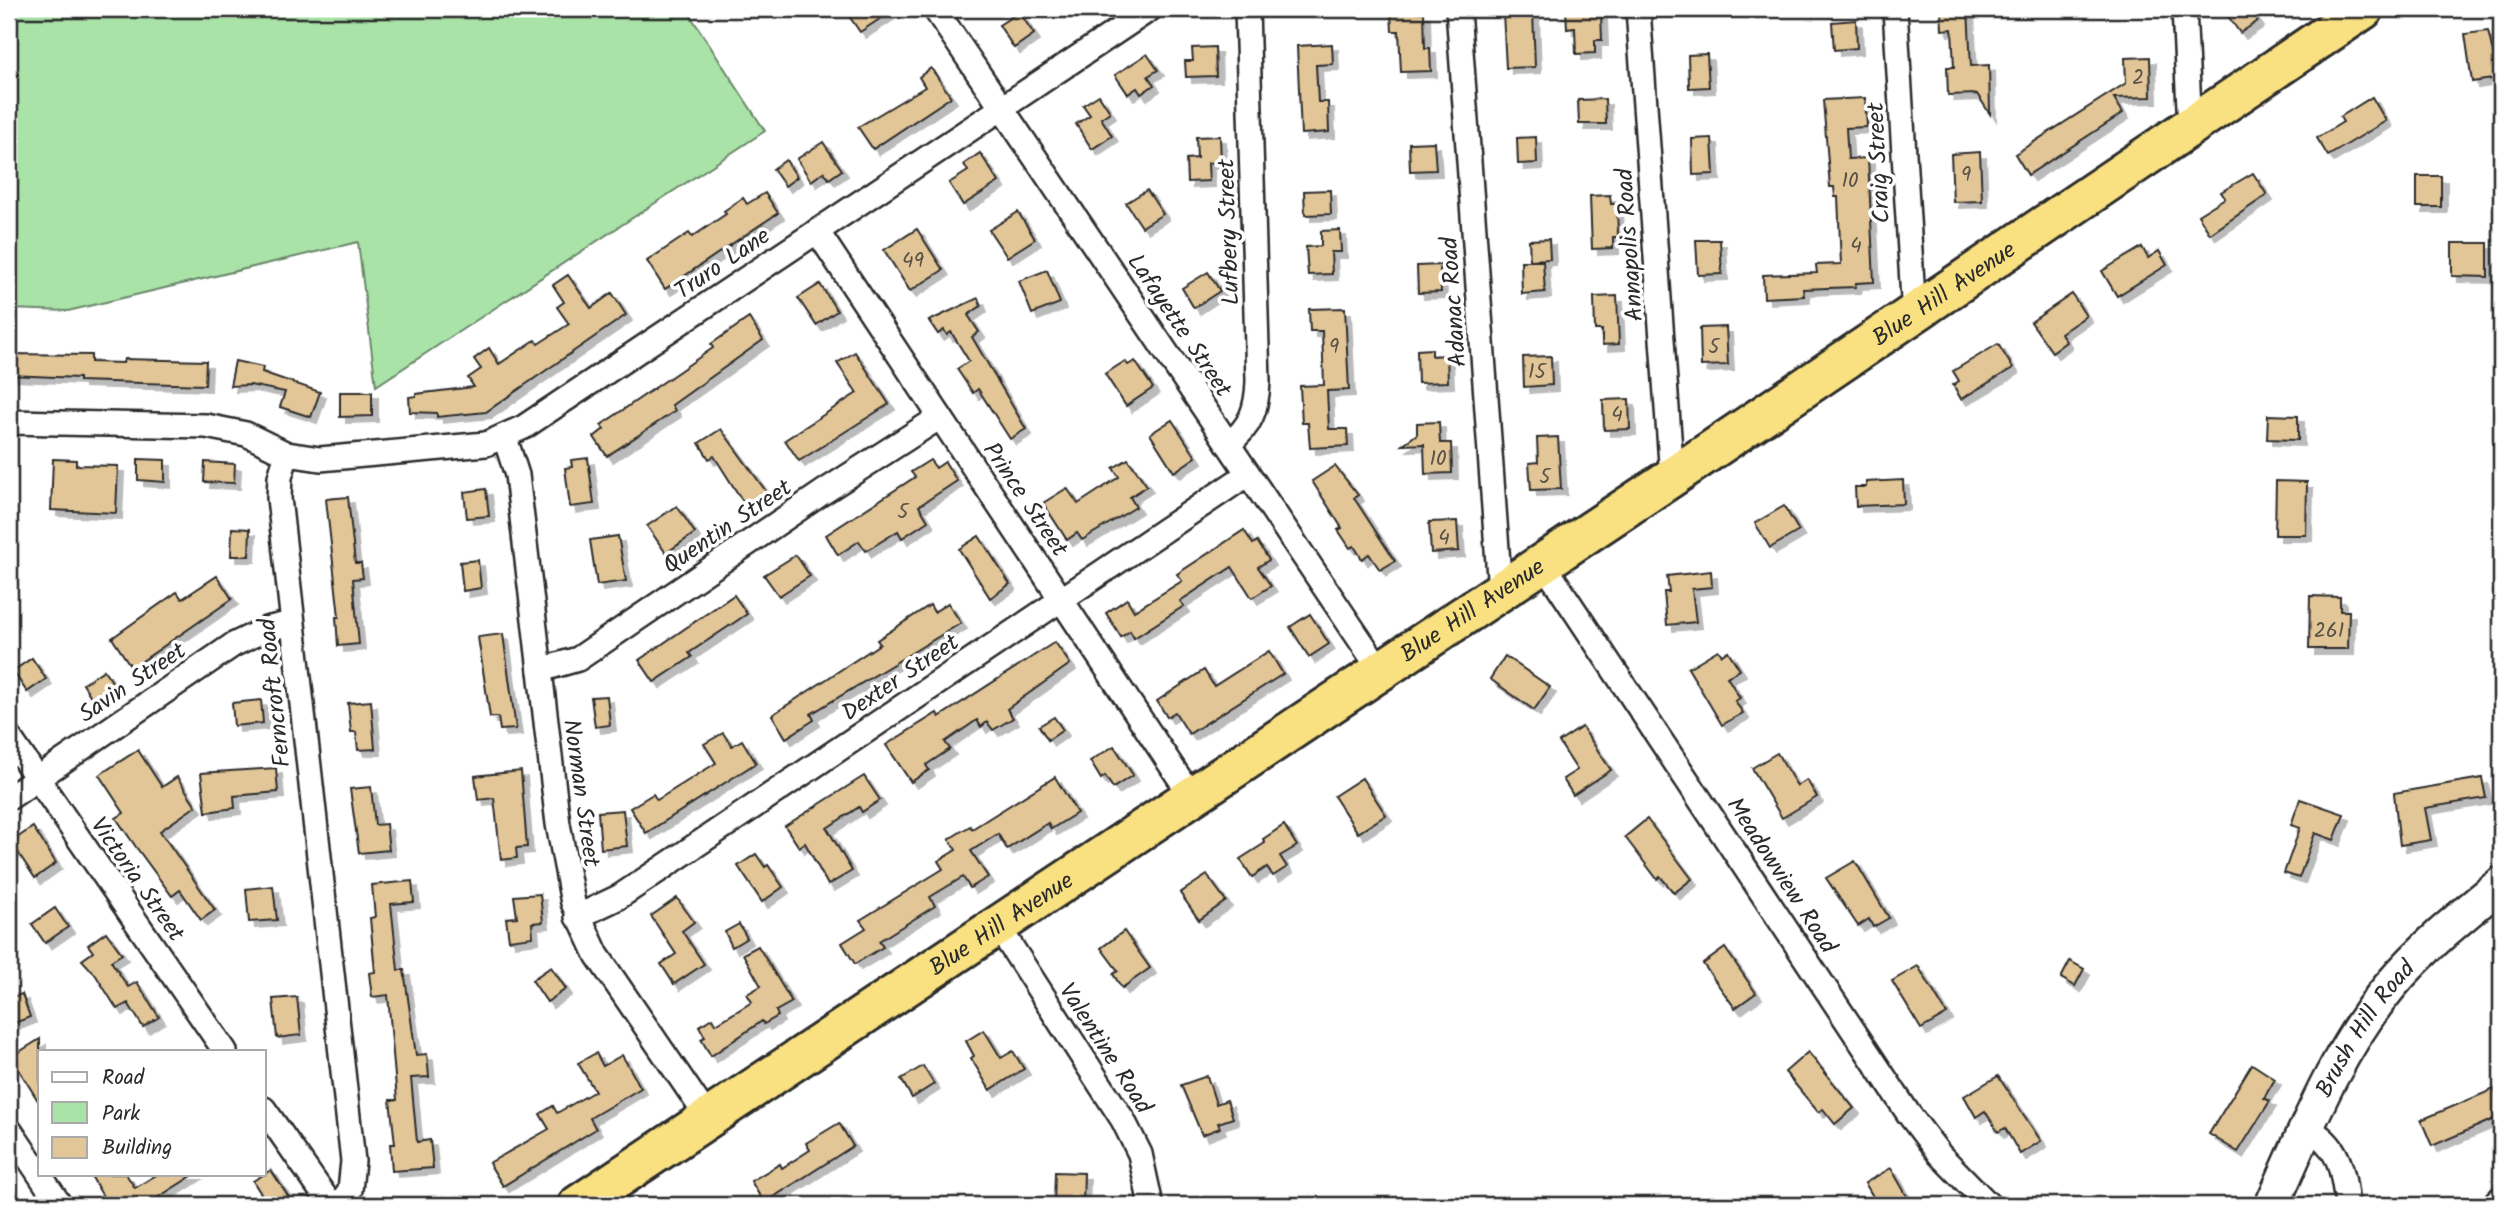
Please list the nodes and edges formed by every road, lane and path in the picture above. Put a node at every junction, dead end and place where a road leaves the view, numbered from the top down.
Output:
1 (935, 9) edge
2 (1150, 9) edge
3 (1247, 9) edge
4 (1458, 9) edge
5 (1638, 9) edge
6 (1895, 9) edge
7 (2184, 9) edge
8 (2364, 9) edge
9 (1002, 108) junction
10 (2190, 127) junction
11 (817, 231) junction
12 (1913, 315) junction
13 (940, 417) junction
14 (9, 422) edge
15 (505, 438) junction
16 (1228, 444) junction
17 (287, 454) junction
18 (1248, 474) junction
19 (1672, 477) junction
20 (1543, 563) junction
21 (1500, 591) junction
22 (1062, 600) junction
23 (292, 623) junction
24 (540, 670) junction
25 (1381, 671) junction
26 (9, 737) edge
27 (37, 779) junction
28 (1192, 797) junction
29 (9, 798) edge
30 (2501, 884) edge
31 (578, 917) junction
32 (998, 926) junction
33 (224, 1050) edge
34 (266, 1111) edge
35 (708, 1118) junction
36 (2306, 1128) junction
37 (9, 1129) edge
38 (38, 1172) edge
39 (41, 1176) edge
40 (2501, 1198) edge
41 (60, 1205) edge
42 (331, 1205) edge
43 (340, 1205) edge
44 (578, 1205) edge
45 (1151, 1205) edge
46 (1989, 1205) edge
47 (2272, 1205) edge
48 (2347, 1205) edge
49 (2494, 1205) edge

1 - 9 street, Lafayette Street
2 - 9 street, Truro Lane
3 - 16 street, Lufbery Street
4 - 21 street, Adanac Road
5 - 19 street, Annapolis Road
6 - 12 street, Craig Street
7 - 10 street
8 - 10 highway, Blue Hill Avenue
9 - 11 street, Truro Lane
9 - 16 street, Lafayette Street
10 - 12 highway, Blue Hill Avenue
11 - 13 street, Prince Street
11 - 15 street, Truro Lane
12 - 19 highway, Blue Hill Avenue
13 - 22 street, Prince Street
13 - 24 street, Quentin Street
14 - 17 street
15 - 17 street, Truro Lane
15 - 24 street, Norman Street
16 - 18 street, Lafayette Street
17 - 23 street, Ferncroft Road
18 - 22 street, Dexter Street
18 - 25 street, Lafayette Street
19 - 20 highway, Blue Hill Avenue
20 - 21 highway, Blue Hill Avenue
20 - 46 street, Meadowview Road
21 - 25 highway, Blue Hill Avenue
22 - 28 street, Prince Street
22 - 31 street, Dexter Street
23 - 27 street, Savin Street
23 - 43 street, Ferncroft Road
24 - 31 street, Norman Street
25 - 28 highway, Blue Hill Avenue
26 - 27 street, Victoria Street
27 - 29 street, Savin Street
27 - 33 street, Victoria Street
28 - 32 highway, Blue Hill Avenue
30 - 36 street, Brush Hill Road
31 - 35 street, Norman Street
32 - 35 highway, Blue Hill Avenue
32 - 45 street, Valentine Road
34 - 42 street
35 - 44 highway, Blue Hill Avenue
36 - 47 street, Brush Hill Road
36 - 48 street
37 - 38 street
39 - 41 street
40 - 49 street

